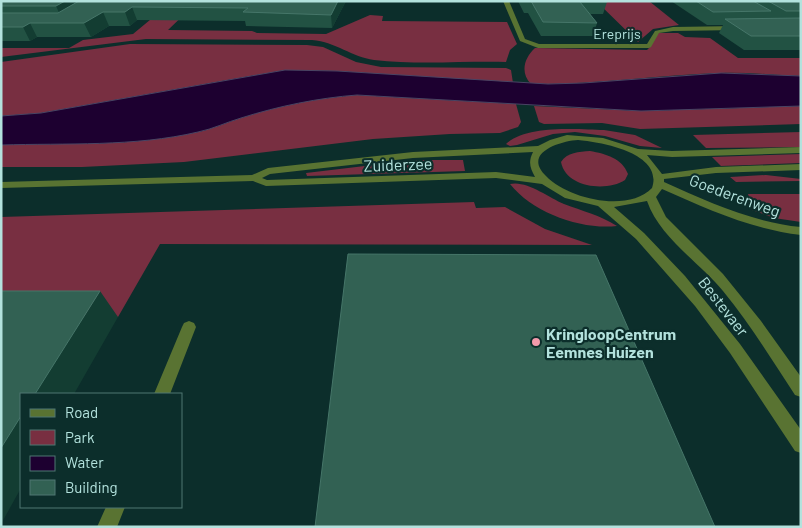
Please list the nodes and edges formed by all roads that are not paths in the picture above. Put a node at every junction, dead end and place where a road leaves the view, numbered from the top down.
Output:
1 (506, 1) edge
2 (749, 28) edge
3 (539, 149) junction
4 (801, 150) edge
5 (635, 152) junction
6 (801, 167) edge
7 (254, 178) junction
8 (659, 180) junction
9 (544, 181) junction
10 (1, 185) edge
11 (650, 196) junction
12 (602, 204) junction
13 (801, 231) edge
14 (189, 327) dead end
15 (801, 390) edge
16 (162, 393) edge
17 (801, 445) edge
18 (116, 508) edge
19 (107, 527) edge

1 - 2 street, Ereprijs
3 - 5 street, Zuiderzee
3 - 7 street, Zuiderzee
3 - 9 street
4 - 5 street
5 - 8 street
6 - 8 street
7 - 9 street, Zuiderzee
7 - 10 street, Zuiderzee
8 - 11 street
8 - 13 street, Goederenweg
9 - 12 street
11 - 12 street
11 - 15 street, Bestevaer
12 - 17 street, Bestevaer
14 - 16 street
18 - 19 street

